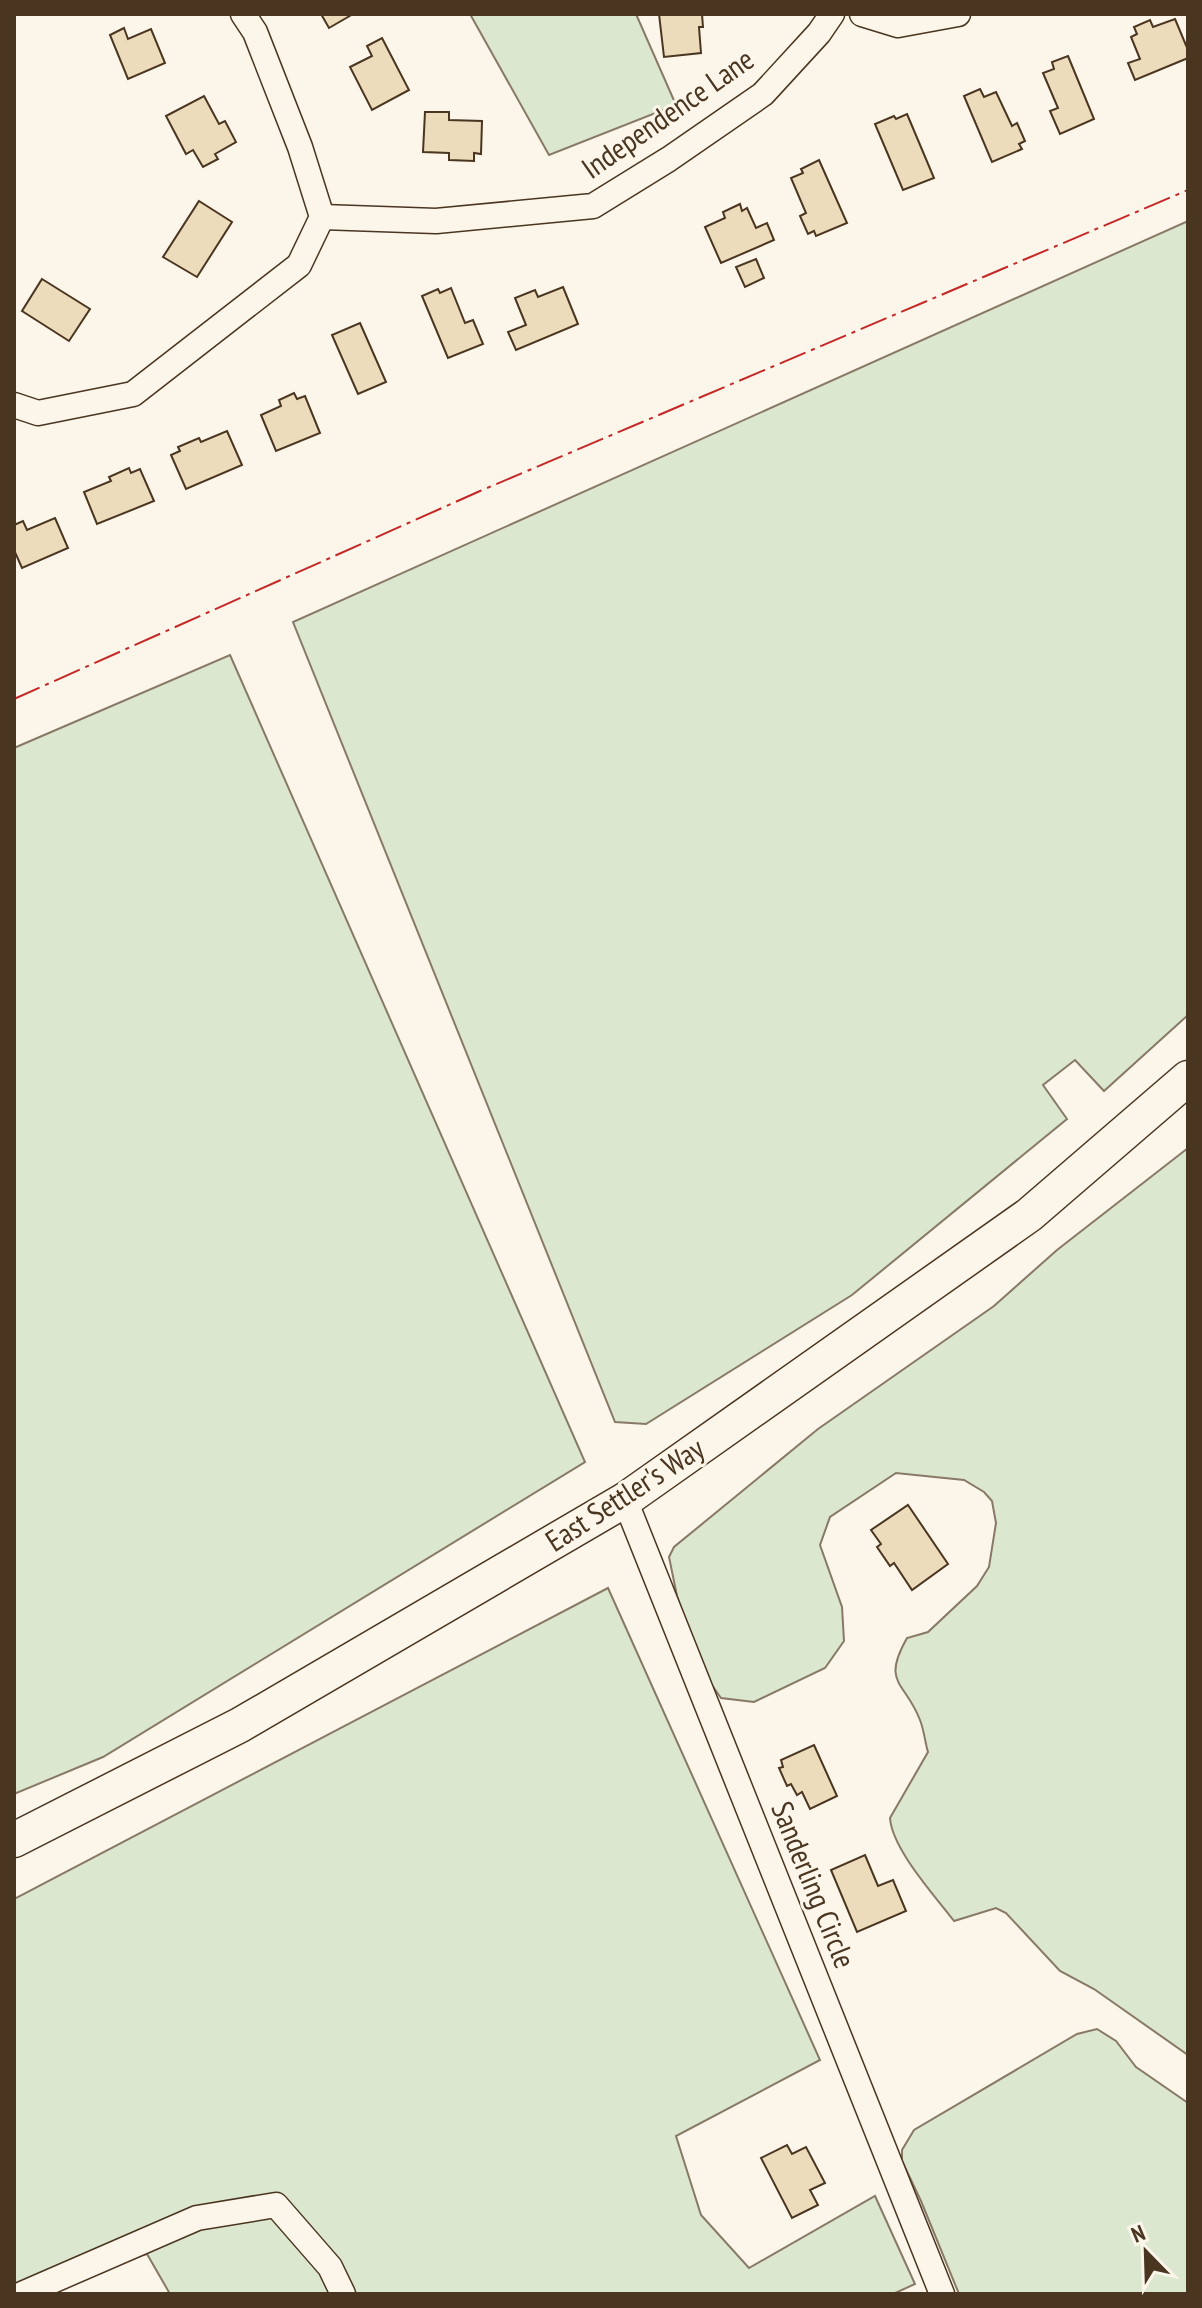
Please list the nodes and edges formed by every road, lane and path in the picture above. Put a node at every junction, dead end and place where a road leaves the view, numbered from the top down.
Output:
1 (243, 14) edge
2 (832, 14) edge
3 (862, 14) edge
4 (958, 14) edge
5 (322, 217) junction
6 (14, 405) edge
7 (1188, 1078) edge
8 (625, 1500) junction
9 (14, 1840) edge
10 (22, 2294) edge
11 (343, 2294) edge
12 (942, 2294) edge

1 - 5 street
2 - 5 street, Independence Lane
3 - 4 street
5 - 6 street
7 - 8 main road, East Settler's Way
8 - 9 main road, East Settler's Way
8 - 12 street, Sanderling Circle
10 - 11 street

